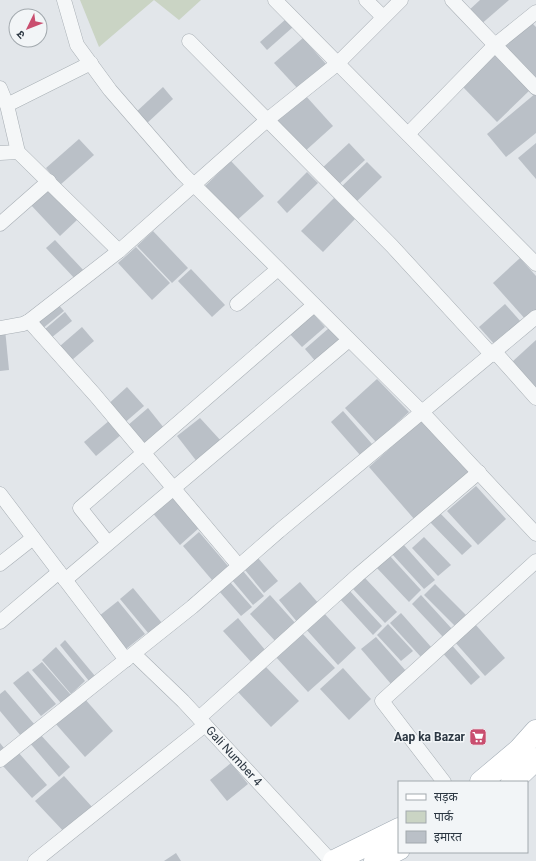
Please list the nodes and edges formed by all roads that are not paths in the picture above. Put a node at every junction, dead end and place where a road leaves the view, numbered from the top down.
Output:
1 (64, 0) edge
2 (276, 0) edge
3 (366, 0) edge
4 (401, 0) edge
5 (452, 0) edge
6 (536, 12) edge
7 (383, 17) junction
8 (189, 41) dead end
9 (495, 45) junction
10 (91, 63) junction
11 (337, 64) junction
12 (0, 88) edge
13 (536, 88) edge
14 (7, 105) junction
15 (267, 120) junction
16 (408, 134) junction
17 (18, 152) junction
18 (0, 153) edge
19 (49, 181) junction
20 (194, 185) junction
21 (0, 224) edge
22 (119, 251) junction
23 (536, 264) edge
24 (278, 269) junction
25 (237, 304) dead end
26 (314, 305) junction
27 (535, 320) edge
28 (29, 321) junction
29 (0, 328) edge
30 (349, 340) junction
31 (493, 354) junction
32 (536, 398) edge
33 (423, 413) junction
34 (143, 453) junction
35 (479, 472) junction
36 (172, 488) junction
37 (3, 504) edge
38 (536, 534) edge
39 (33, 538) junction
40 (108, 543) junction
41 (536, 561) edge
42 (0, 564) edge
43 (239, 566) junction
44 (62, 576) junction
45 (0, 622) edge
46 (130, 657) junction
47 (202, 721) junction
48 (536, 732) edge
49 (536, 759) edge
50 (0, 760) edge
51 (443, 781) edge
52 (482, 781) edge
53 (513, 781) edge
54 (398, 829) edge
55 (398, 849) edge
56 (35, 861) edge
57 (333, 861) edge
58 (375, 861) edge

1 - 10 street
2 - 11 street
3 - 7 street
4 - 7 street
5 - 9 street
6 - 9 street
7 - 11 street
8 - 15 street
9 - 13 street
9 - 16 street
10 - 14 street
10 - 20 street
11 - 15 street
11 - 16 street
12 - 14 street
14 - 17 street
15 - 20 street
15 - 31 street
16 - 23 street
17 - 18 street
17 - 19 street
19 - 21 street
19 - 22 street
20 - 22 street
20 - 24 street
22 - 28 street
24 - 25 street
24 - 26 street
26 - 30 street
26 - 34 street
27 - 31 street
28 - 29 street
28 - 34 street
30 - 33 street
30 - 36 street
31 - 32 street
31 - 33 street
33 - 35 street
33 - 43 street
34 - 36 street
34 - 40 street
35 - 38 street
35 - 47 street
36 - 40 street
36 - 43 street
37 - 39 street, Gali Number 4
39 - 42 street
39 - 44 street, Gali Number 4
40 - 44 street
41 - 51 street
43 - 46 street
44 - 45 street
44 - 46 street, Gali Number 4
46 - 47 street, Gali Number 4
46 - 50 street
47 - 56 street
47 - 57 street, Gali Number 4
48 - 52 main road
49 - 53 main road
54 - 57 main road
55 - 58 main road

